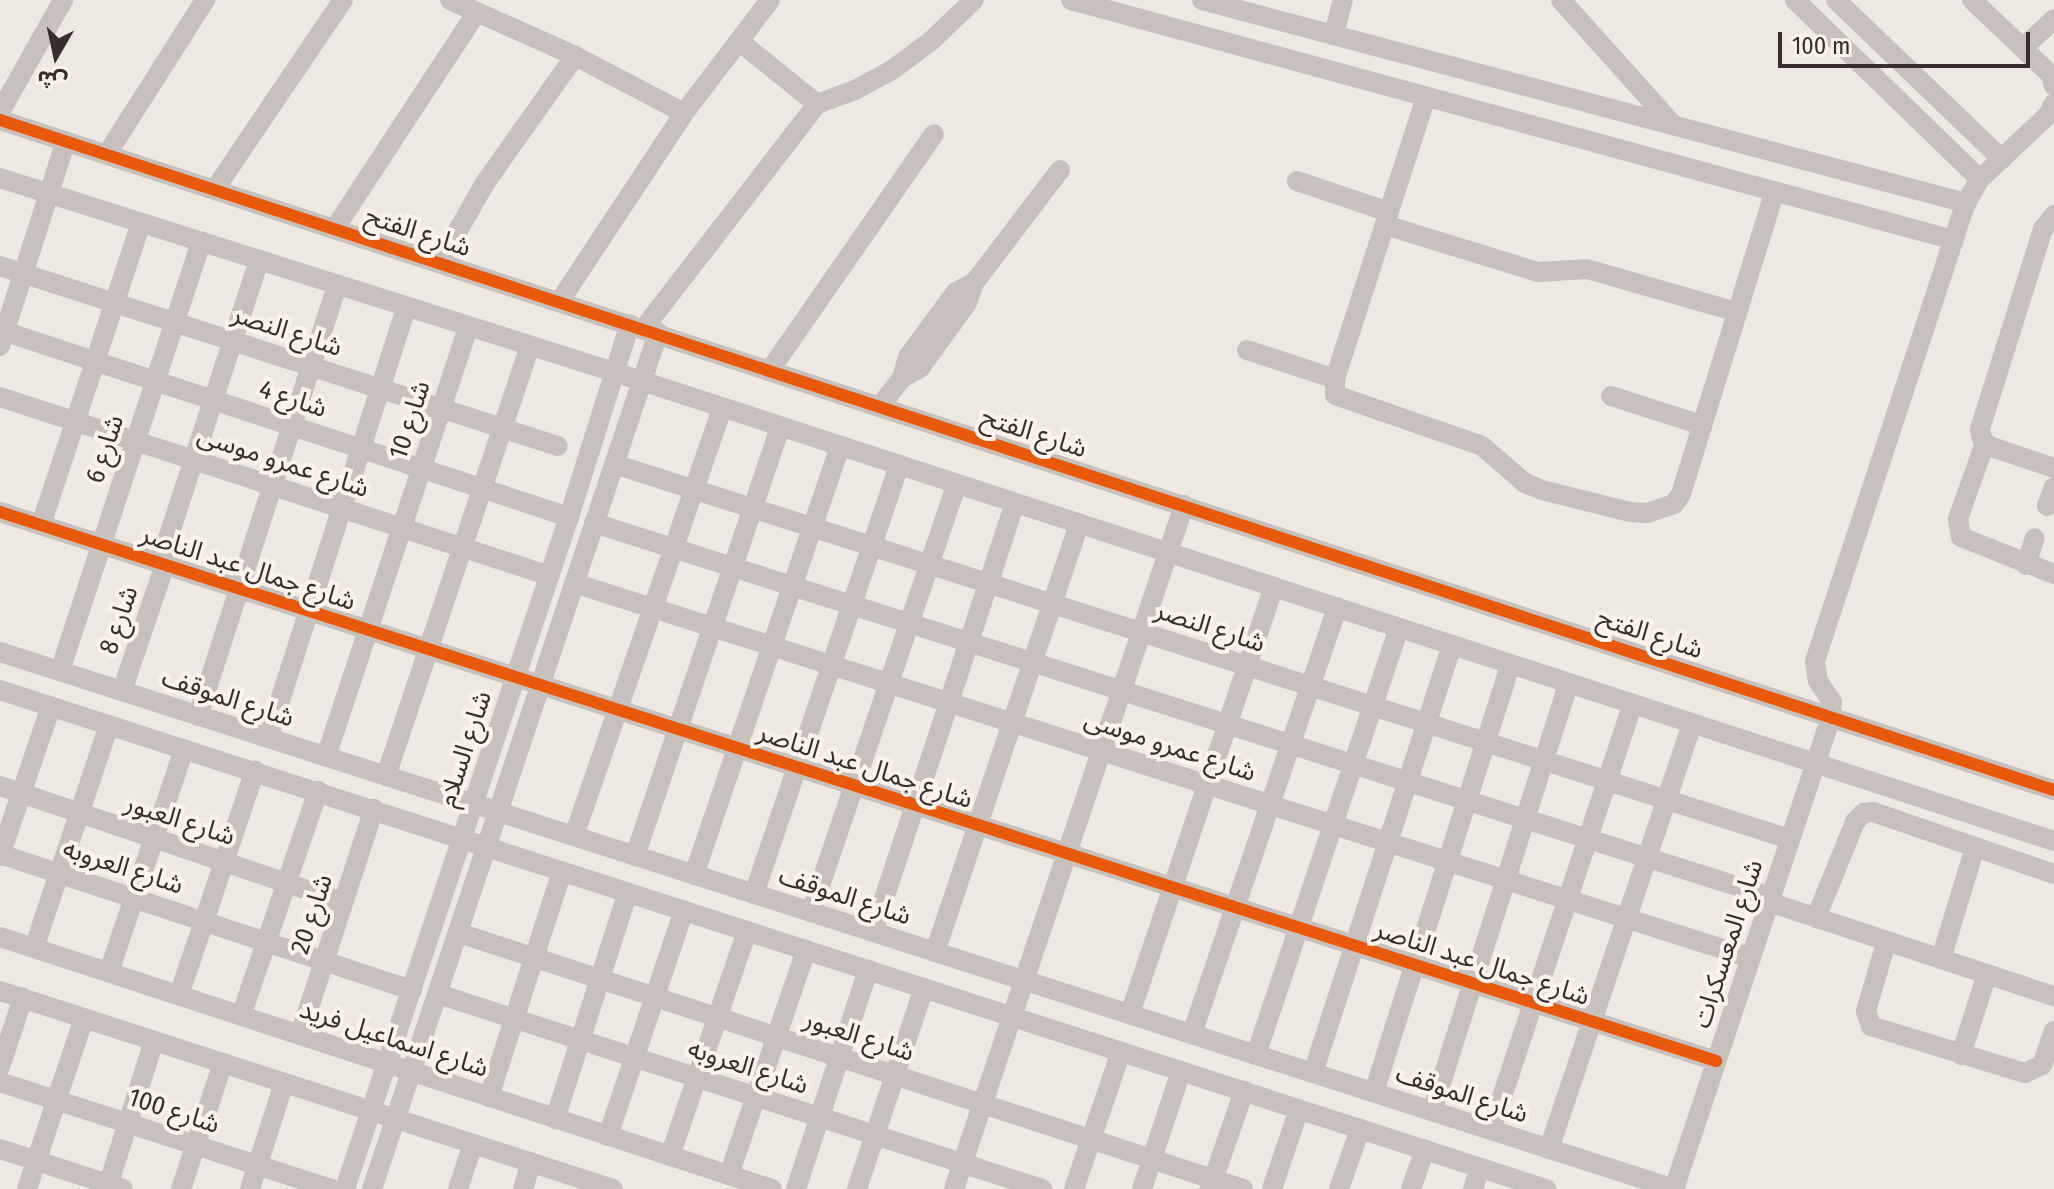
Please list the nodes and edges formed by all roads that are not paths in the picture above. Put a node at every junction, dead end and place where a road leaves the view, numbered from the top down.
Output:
1 (63, 0) edge
2 (205, 0) edge
3 (343, 0) edge
4 (450, 0) edge
5 (770, 0) edge
6 (974, 0) edge
7 (1071, 0) edge
8 (1202, 0) edge
9 (1343, 0) edge
10 (1561, 0) edge
11 (1795, 0) edge
12 (1836, 0) edge
13 (1972, 0) edge
14 (477, 12) junction
15 (2054, 19) edge
16 (1334, 35) junction
17 (739, 41) junction
18 (2023, 48) junction
19 (575, 56) junction
20 (2054, 86) edge
21 (1426, 97) junction
22 (2054, 103) edge
23 (817, 104) junction
24 (0, 112) edge
25 (684, 113) junction
26 (0, 120) edge
27 (1673, 125) junction
28 (934, 134) dead end
29 (66, 141) junction
30 (107, 154) junction
31 (2002, 159) junction
32 (1060, 170) dead end
33 (0, 178) edge
34 (1980, 179) junction
35 (1297, 181) dead end
36 (215, 189) junction
37 (1775, 191) junction
38 (49, 194) junction
39 (1966, 203) junction
40 (2054, 215) edge
41 (1387, 218) junction
42 (141, 223) junction
43 (335, 228) junction
44 (1954, 240) junction
45 (201, 242) junction
46 (259, 260) junction
47 (440, 262) junction
48 (0, 266) edge
49 (24, 274) junction
50 (337, 285) junction
51 (560, 301) junction
52 (114, 303) junction
53 (406, 307) junction
54 (1737, 312) junction
55 (174, 322) junction
56 (468, 327) junction
57 (644, 328) junction
58 (2, 336) edge
59 (233, 341) junction
60 (530, 346) junction
61 (1247, 350) dead end
62 (95, 361) junction
63 (311, 366) junction
64 (770, 370) junction
65 (614, 372) junction
66 (1335, 379) junction
67 (155, 381) junction
68 (641, 381) junction
69 (380, 388) junction
70 (1611, 396) dead end
71 (0, 397) edge
72 (214, 400) junction
73 (881, 405) junction
74 (441, 408) junction
75 (722, 408) junction
76 (75, 421) junction
77 (1702, 425) junction
78 (292, 426) junction
79 (780, 427) junction
80 (502, 428) junction
81 (135, 441) junction
82 (1985, 443) junction
83 (558, 446) dead end
84 (840, 446) junction
85 (361, 449) junction
86 (194, 460) junction
87 (614, 464) junction
88 (899, 465) junction
89 (421, 468) junction
90 (2054, 468) edge
91 (957, 484) junction
92 (272, 486) junction
93 (482, 488) junction
94 (693, 491) junction
95 (1015, 503) junction
96 (1184, 505) junction
97 (342, 509) junction
98 (752, 509) junction
99 (0, 512) edge
100 (569, 517) junction
101 (594, 523) junction
102 (1079, 524) junction
103 (41, 525) junction
104 (401, 528) junction
105 (812, 528) junction
106 (2035, 538) dead end
107 (101, 544) junction
108 (871, 547) junction
109 (462, 548) junction
110 (673, 548) junction
111 (1168, 552) junction
112 (163, 564) junction
113 (2026, 565) junction
114 (929, 566) junction
115 (733, 567) junction
116 (2054, 574) edge
117 (550, 576) junction
118 (574, 583) junction
119 (988, 584) junction
120 (792, 586) junction
121 (1274, 587) junction
122 (239, 589) junction
123 (1052, 604) junction
124 (851, 605) junction
125 (1337, 607) junction
126 (653, 608) junction
127 (309, 611) junction
128 (910, 623) junction
129 (712, 627) junction
130 (1399, 628) junction
131 (368, 630) junction
132 (1141, 633) junction
133 (969, 642) junction
134 (1452, 645) junction
135 (772, 646) junction
136 (429, 649) junction
137 (0, 652) edge
138 (1032, 662) junction
139 (1511, 664) junction
140 (831, 665) junction
141 (1248, 666) junction
142 (60, 671) junction
143 (516, 677) junction
144 (1569, 683) junction
145 (889, 684) junction
146 (540, 685) junction
147 (1310, 686) junction
148 (0, 690) edge
149 (1121, 690) junction
150 (122, 691) junction
151 (949, 702) junction
152 (1633, 704) junction
153 (51, 706) junction
154 (1373, 706) junction
155 (618, 710) junction
156 (198, 716) junction
157 (1831, 716) junction
158 (1012, 722) junction
159 (1427, 723) junction
160 (1692, 723) junction
161 (109, 725) junction
162 (1228, 725) junction
163 (678, 729) junction
164 (268, 738) junction
165 (1486, 742) junction
166 (1290, 744) junction
167 (738, 748) junction
168 (184, 749) junction
169 (1101, 751) junction
170 (326, 757) junction
171 (1544, 761) junction
172 (1815, 763) junction
173 (1353, 764) junction
174 (797, 767) junction
175 (255, 771) junction
176 (386, 776) junction
177 (1408, 781) junction
178 (1607, 781) junction
179 (854, 785) junction
180 (1208, 785) junction
181 (0, 786) edge
182 (2054, 790) edge
183 (318, 791) junction
184 (21, 794) junction
185 (1667, 799) junction
186 (1467, 800) junction
187 (474, 804) junction
188 (1270, 804) junction
189 (915, 805) junction
190 (374, 809) junction
191 (499, 812) junction
192 (79, 814) junction
193 (1525, 819) junction
194 (978, 825) junction
195 (1333, 825) junction
196 (574, 836) junction
197 (154, 838) junction
198 (463, 838) junction
199 (1588, 839) junction
200 (1790, 839) junction
201 (2054, 841) edge
202 (1388, 842) junction
203 (487, 845) junction
204 (1975, 847) junction
205 (1067, 853) junction
206 (0, 855) edge
207 (635, 856) junction
208 (1647, 858) junction
209 (1448, 861) junction
210 (224, 862) junction
211 (562, 871) junction
212 (59, 874) junction
213 (2054, 874) edge
214 (694, 875) junction
215 (1506, 880) junction
216 (287, 883) junction
217 (1173, 887) junction
218 (628, 892) junction
219 (754, 894) junction
220 (134, 899) junction
221 (1568, 899) junction
222 (1770, 899) junction
223 (343, 902) junction
224 (1235, 907) junction
225 (684, 910) junction
226 (811, 912) junction
227 (1627, 918) junction
228 (1816, 918) junction
229 (204, 922) junction
230 (1299, 927) junction
231 (747, 931) junction
232 (873, 932) junction
233 (459, 933) junction
234 (0, 937) edge
235 (267, 942) junction
236 (1886, 943) junction
237 (1354, 945) junction
238 (34, 948) junction
239 (806, 950) junction
240 (935, 952) junction
241 (534, 957) junction
242 (1751, 958) junction
243 (1941, 959) junction
244 (324, 961) junction
245 (1415, 964) junction
246 (868, 970) junction
247 (109, 972) junction
248 (1987, 974) junction
249 (600, 979) junction
250 (1024, 980) junction
251 (1473, 983) junction
252 (924, 988) junction
253 (412, 990) junction
254 (0, 991) edge
255 (438, 994) junction
256 (179, 995) junction
257 (2054, 996) edge
258 (655, 997) junction
259 (23, 998) junction
260 (1533, 1002) junction
261 (1130, 1014) junction
262 (241, 1016) junction
263 (717, 1017) junction
264 (1012, 1017) junction
265 (84, 1018) junction
266 (515, 1019) junction
267 (1592, 1021) junction
268 (2054, 1031) edge
269 (1192, 1034) junction
270 (300, 1035) junction
271 (777, 1036) junction
272 (580, 1040) junction
273 (154, 1041) junction
274 (1121, 1052) junction
275 (1256, 1055) junction
276 (1961, 1055) junction
277 (839, 1057) junction
278 (635, 1058) junction
279 (1716, 1061) junction
280 (223, 1063) junction
281 (387, 1064) junction
282 (0, 1067) edge
283 (1181, 1071) junction
284 (412, 1072) junction
285 (1313, 1073) junction
286 (895, 1075) junction
287 (697, 1078) junction
288 (0, 1082) edge
289 (284, 1083) junction
290 (1244, 1091) junction
291 (1374, 1092) junction
292 (489, 1097) junction
293 (756, 1097) junction
294 (57, 1100) junction
295 (983, 1104) junction
296 (1299, 1109) junction
297 (371, 1111) junction
298 (1432, 1111) junction
299 (819, 1117) junction
300 (396, 1119) junction
301 (555, 1119) junction
302 (128, 1123) junction
303 (1360, 1129) junction
304 (1491, 1130) junction
305 (875, 1135) junction
306 (608, 1136) junction
307 (1091, 1139) junction
308 (473, 1144) junction
309 (196, 1145) junction
310 (0, 1149) edge
311 (1425, 1149) junction
312 (1549, 1149) junction
313 (670, 1156) junction
314 (1152, 1159) junction
315 (37, 1161) junction
316 (531, 1162) junction
317 (963, 1163) junction
318 (257, 1165) junction
319 (1480, 1168) junction
320 (729, 1175) junction
321 (1212, 1184) edge
322 (590, 1185) edge
323 (113, 1187) edge
324 (1542, 1188) edge
325 (27, 1189) edge
326 (181, 1189) edge
327 (250, 1189) edge
328 (332, 1189) edge
329 (345, 1189) edge
330 (372, 1189) edge
331 (458, 1189) edge
332 (523, 1189) edge
333 (613, 1189) edge
334 (772, 1189) edge
335 (796, 1189) edge
336 (857, 1189) edge
337 (954, 1189) edge
338 (1042, 1189) edge
339 (1074, 1189) edge
340 (1142, 1189) edge
341 (1243, 1189) edge
342 (1272, 1189) edge
343 (1339, 1189) edge
344 (1411, 1189) edge
345 (1473, 1189) edge
346 (1674, 1189) edge

1 - 24 street
2 - 30 street
3 - 36 street
4 - 14 street
5 - 17 street
6 - 23 street
7 - 21 street
8 - 16 street
9 - 16 street
10 - 27 street
11 - 34 street
12 - 31 street
13 - 18 street
14 - 19 street
14 - 43 street
15 - 18 street
16 - 27 street
17 - 23 street
17 - 25 street
18 - 20 street
19 - 25 street
19 - 47 street
21 - 37 street
21 - 41 street
22 - 31 street
23 - 57 street
25 - 51 street
26 - 29 street, شارع الفتح
27 - 39 street
28 - 64 street
29 - 30 street, شارع الفتح
29 - 38 street
30 - 36 street, شارع الفتح
31 - 34 street
32 - 73 street
33 - 38 street
34 - 39 street
35 - 41 street
36 - 43 street, شارع الفتح
37 - 44 street
37 - 54 street
38 - 42 street
38 - 49 street
39 - 44 street
40 - 82 street
41 - 54 street
41 - 66 street
42 - 45 street
42 - 52 street
43 - 47 street, شارع الفتح
44 - 157 street
45 - 46 street
45 - 55 street, شارع 6
46 - 50 street
46 - 59 street, شارع 8
47 - 51 street, شارع الفتح
48 - 49 street, شارع النصر
49 - 52 street, شارع النصر
49 - 58 street
50 - 53 street
50 - 63 street
51 - 57 street, شارع الفتح
52 - 55 street, شارع النصر
52 - 62 street
53 - 56 street
53 - 69 street
54 - 77 street
55 - 59 street, شارع النصر
55 - 67 street, شارع 6
56 - 60 street
56 - 74 street, شارع 10
57 - 64 street, شارع الفتح
57 - 65 street, شارع السلام
57 - 68 street, شارع السلام
58 - 62 street, شارع 4
59 - 63 street, شارع النصر
59 - 72 street, شارع 8
60 - 65 street
60 - 80 street
61 - 66 street
62 - 67 street, شارع 4
62 - 76 street
63 - 69 street, شارع النصر
63 - 78 street
64 - 73 street, شارع الفتح
65 - 68 street
65 - 100 street, شارع السلام
66 - 77 street
67 - 72 street, شارع 4
67 - 81 street, شارع 6
68 - 75 street
68 - 87 street, شارع السلام
69 - 74 street, شارع النصر
69 - 85 street
70 - 77 street
71 - 76 street, شارع عمرو موسى
72 - 78 street, شارع 4
72 - 86 street, شارع 8
73 - 96 street, شارع الفتح
74 - 80 street, شارع النصر
74 - 89 street, شارع 10
75 - 79 street
75 - 94 street
76 - 81 street, شارع عمرو موسى
76 - 103 street
78 - 85 street, شارع 4
78 - 92 street
79 - 84 street
79 - 98 street
80 - 83 street, شارع النصر
80 - 93 street
81 - 86 street, شارع عمرو موسى
81 - 107 street, شارع 6
82 - 90 street
82 - 113 street
84 - 88 street
84 - 105 street
85 - 89 street, شارع 4
85 - 97 street
86 - 92 street, شارع عمرو موسى
86 - 112 street, شارع 8
87 - 94 street, شارع النصر
87 - 101 street, شارع السلام
88 - 91 street
88 - 108 street
89 - 93 street, شارع 4
89 - 104 street, شارع 10
91 - 95 street
91 - 114 street
92 - 97 street, شارع عمرو موسى
92 - 122 street
93 - 100 street, شارع 4
93 - 109 street
94 - 98 street, شارع النصر
94 - 110 street
95 - 102 street
95 - 119 street
96 - 111 street
96 - 157 street, شارع الفتح
97 - 104 street, شارع عمرو موسى
97 - 127 street
98 - 105 street, شارع النصر
98 - 115 street
99 - 103 street, شارع جمال عبد الناصر
100 - 117 street, شارع السلام
101 - 110 street
101 - 118 street, شارع السلام
102 - 111 street
102 - 123 street
103 - 107 street, شارع جمال عبد الناصر
104 - 109 street, شارع عمرو موسى
104 - 131 street, شارع 10
105 - 108 street, شارع النصر
105 - 120 street
106 - 113 street
107 - 112 street, شارع جمال عبد الناصر
107 - 142 street, شارع 6
108 - 114 street, شارع النصر
108 - 124 street
109 - 117 street, شارع عمرو موسى
109 - 136 street
110 - 115 street
110 - 126 street
111 - 121 street
111 - 132 street
112 - 122 street, شارع جمال عبد الناصر
112 - 150 street, شارع 8
113 - 116 street
114 - 119 street, شارع النصر
114 - 128 street
115 - 120 street
115 - 129 street
117 - 143 street, شارع السلام
118 - 126 street, شارع عمرو موسى
118 - 146 street, شارع السلام
119 - 123 street, شارع النصر
119 - 133 street
120 - 124 street
120 - 135 street
121 - 125 street
121 - 141 street
122 - 127 street, شارع جمال عبد الناصر
122 - 156 street
123 - 132 street, شارع النصر
123 - 138 street
124 - 128 street
124 - 140 street
125 - 130 street
125 - 147 street
126 - 129 street, شارع عمرو موسى
126 - 155 street
127 - 131 street, شارع جمال عبد الناصر
127 - 164 street
128 - 133 street
128 - 145 street
129 - 135 street, شارع عمرو موسى
129 - 163 street
130 - 134 street
130 - 154 street
131 - 136 street, شارع جمال عبد الناصر
131 - 170 street, شارع 10
132 - 141 street, شارع النصر
132 - 149 street
133 - 138 street
133 - 151 street
134 - 139 street
134 - 159 street
135 - 140 street, شارع عمرو موسى
135 - 167 street
136 - 143 street, شارع جمال عبد الناصر
136 - 176 street
137 - 142 street, شارع الموقف
138 - 149 street
138 - 158 street
139 - 144 street
139 - 165 street
140 - 145 street, شارع عمرو موسى
140 - 174 street
141 - 147 street, شارع النصر
141 - 162 street
142 - 150 street, شارع الموقف
143 - 146 street, شارع جمال عبد الناصر
143 - 187 street, شارع السلام
144 - 152 street
144 - 171 street
145 - 151 street, شارع عمرو موسى
145 - 179 street
146 - 155 street, شارع جمال عبد الناصر
146 - 191 street, شارع السلام
147 - 154 street, شارع النصر
147 - 166 street
148 - 153 street
149 - 162 street
149 - 169 street
150 - 156 street, شارع الموقف
151 - 158 street, شارع عمرو موسى
151 - 189 street
152 - 160 street
152 - 178 street
153 - 161 street
153 - 184 street
154 - 159 street, شارع النصر
154 - 173 street
155 - 163 street, شارع جمال عبد الناصر
155 - 196 street
156 - 164 street, شارع الموقف
157 - 172 street, شارع المعسكرات
157 - 182 street, شارع الفتح
158 - 169 street, شارع عمرو موسى
158 - 194 street
159 - 165 street, شارع النصر
159 - 177 street
160 - 172 street
160 - 185 street
161 - 168 street
161 - 192 street
162 - 166 street
162 - 180 street
163 - 167 street, شارع جمال عبد الناصر
163 - 207 street
164 - 170 street, شارع الموقف
165 - 171 street, شارع النصر
165 - 186 street
166 - 173 street
166 - 188 street
167 - 174 street, شارع جمال عبد الناصر
167 - 214 street
168 - 175 street
168 - 197 street
169 - 180 street, شارع عمرو موسى
169 - 205 street
170 - 176 street, شارع الموقف
171 - 178 street, شارع النصر
171 - 193 street
172 - 200 street, شارع المعسكرات
172 - 201 street
173 - 177 street
173 - 195 street
174 - 179 street, شارع جمال عبد الناصر
174 - 219 street
175 - 183 street
175 - 210 street
176 - 187 street, شارع الموقف
177 - 186 street
177 - 202 street
178 - 185 street, شارع النصر
178 - 199 street
179 - 189 street, شارع جمال عبد الناصر
179 - 226 street
180 - 188 street, شارع عمرو موسى
180 - 217 street
181 - 184 street, شارع العبور
183 - 190 street
183 - 216 street
184 - 192 street, شارع العبور
184 - 206 street
185 - 200 street, شارع النصر
185 - 208 street
186 - 193 street
186 - 209 street
187 - 191 street, شارع الموقف
187 - 198 street, شارع السلام
188 - 195 street, شارع عمرو موسى
188 - 224 street
189 - 194 street, شارع جمال عبد الناصر
189 - 232 street
190 - 198 street
190 - 223 street, شارع 20
191 - 196 street, شارع الموقف
191 - 203 street, شارع السلام
192 - 197 street, شارع العبور
192 - 212 street
193 - 199 street
193 - 215 street
194 - 205 street, شارع جمال عبد الناصر
194 - 240 street
195 - 202 street, شارع عمرو موسى
195 - 230 street
196 - 207 street, شارع الموقف
197 - 210 street, شارع العبور
197 - 220 street
198 - 203 street
198 - 253 street, شارع السلام
199 - 208 street
199 - 221 street
200 - 222 street, شارع المعسكرات
202 - 209 street, شارع عمرو موسى
202 - 237 street
203 - 211 street
203 - 233 street, شارع السلام
204 - 213 street
204 - 228 street
204 - 243 street
205 - 217 street, شارع جمال عبد الناصر
205 - 250 street
206 - 212 street, شارع العروبه
207 - 214 street, شارع الموقف
208 - 222 street
208 - 227 street
209 - 215 street, شارع عمرو موسى
209 - 245 street
210 - 216 street, شارع العبور
210 - 229 street
211 - 218 street
211 - 241 street
212 - 220 street, شارع العروبه
212 - 238 street
214 - 219 street, شارع الموقف
215 - 221 street, شارع عمرو موسى
215 - 251 street
216 - 223 street, شارع العبور
216 - 235 street
217 - 224 street, شارع جمال عبد الناصر
217 - 261 street
218 - 225 street
218 - 249 street
219 - 226 street, شارع الموقف
220 - 229 street, شارع العروبه
220 - 247 street
221 - 227 street, شارع عمرو موسى
221 - 260 street
222 - 228 street
222 - 242 street, شارع المعسكرات
223 - 244 street, شارع 20
224 - 230 street, شارع جمال عبد الناصر
224 - 269 street
225 - 231 street
225 - 258 street
226 - 232 street, شارع الموقف
227 - 242 street, شارع عمرو موسى
227 - 267 street
228 - 236 street
229 - 235 street, شارع العروبه
229 - 256 street
230 - 237 street, شارع جمال عبد الناصر
230 - 275 street
231 - 239 street
231 - 263 street
232 - 240 street, شارع الموقف
233 - 241 street, شارع العبور
233 - 255 street, شارع السلام
234 - 238 street, شارع اسماعيل فريد
235 - 244 street, شارع العروبه
235 - 262 street
236 - 243 street
236 - 276 street
237 - 245 street, شارع جمال عبد الناصر
237 - 285 street
238 - 247 street, شارع اسماعيل فريد
239 - 246 street
239 - 271 street
240 - 250 street, شارع الموقف
241 - 249 street, شارع العبور
241 - 266 street
242 - 279 street, شارع المعسكرات
243 - 248 street
244 - 253 street, شارع العروبه
244 - 270 street, شارع 20
245 - 251 street, شارع جمال عبد الناصر
245 - 291 street
246 - 252 street
246 - 277 street
247 - 256 street, شارع اسماعيل فريد
248 - 257 street
248 - 276 street
249 - 258 street, شارع العبور
249 - 272 street
250 - 261 street, شارع الموقف
250 - 264 street
251 - 260 street, شارع جمال عبد الناصر
251 - 298 street
252 - 264 street
252 - 286 street
253 - 281 street, شارع السلام
254 - 259 street
255 - 266 street, شارع العروبه
255 - 284 street, شارع السلام
256 - 262 street, شارع اسماعيل فريد
258 - 263 street, شارع العبور
258 - 278 street
259 - 265 street
259 - 282 street
260 - 267 street, شارع جمال عبد الناصر
260 - 304 street
261 - 269 street, شارع الموقف
262 - 270 street, شارع اسماعيل فريد
263 - 271 street, شارع العبور
263 - 287 street
264 - 274 street
264 - 295 street
265 - 273 street
265 - 294 street
266 - 272 street, شارع العروبه
266 - 292 street
267 - 279 street, شارع جمال عبد الناصر
267 - 312 street
268 - 276 street
269 - 275 street, شارع الموقف
270 - 281 street, شارع اسماعيل فريد
271 - 277 street, شارع العبور
271 - 293 street
272 - 278 street, شارع العروبه
272 - 301 street
273 - 280 street
273 - 302 street
274 - 283 street
274 - 307 street
275 - 285 street, شارع الموقف
277 - 286 street, شارع العبور
277 - 299 street
278 - 287 street, شارع العروبه
278 - 306 street
279 - 346 street, شارع المعسكرات
280 - 289 street
280 - 309 street
281 - 284 street, شارع اسماعيل فريد
281 - 297 street, شارع السلام
283 - 290 street
283 - 314 street
284 - 292 street, شارع اسماعيل فريد
284 - 300 street, شارع السلام
285 - 291 street, شارع الموقف
286 - 295 street, شارع العبور
286 - 305 street
287 - 293 street, شارع العروبه
287 - 313 street
288 - 294 street, شارع 100
289 - 297 street
289 - 318 street
290 - 296 street
290 - 321 street
291 - 298 street, شارع الموقف
292 - 301 street, شارع اسماعيل فريد
293 - 299 street, شارع العروبه
293 - 320 street
294 - 302 street, شارع 100
294 - 315 street
295 - 307 street, شارع العبور
295 - 317 street
296 - 303 street
296 - 342 street
297 - 300 street
297 - 329 street, شارع السلام
298 - 304 street, شارع الموقف
299 - 305 street, شارع العروبه
299 - 335 street
300 - 308 street
300 - 330 street, شارع السلام
301 - 306 street, شارع اسماعيل فريد
302 - 309 street, شارع 100
302 - 323 street
303 - 311 street
303 - 343 street
304 - 312 street, شارع الموقف
305 - 317 street, شارع العروبه
305 - 336 street
306 - 313 street, شارع اسماعيل فريد
307 - 314 street, شارع العبور
307 - 339 street
308 - 316 street
308 - 331 street
309 - 318 street, شارع 100
309 - 326 street
310 - 315 street
311 - 319 street
311 - 344 street
312 - 346 street, شارع الموقف
313 - 320 street, شارع اسماعيل فريد
314 - 321 street, شارع العبور
314 - 340 street
315 - 323 street
315 - 325 street
316 - 322 street
316 - 332 street
317 - 337 street
317 - 338 street, شارع العروبه
318 - 327 street
318 - 328 street, شارع 100
319 - 324 street
319 - 345 street
320 - 334 street, شارع اسماعيل فريد
321 - 341 street, شارع العبور
322 - 333 street

